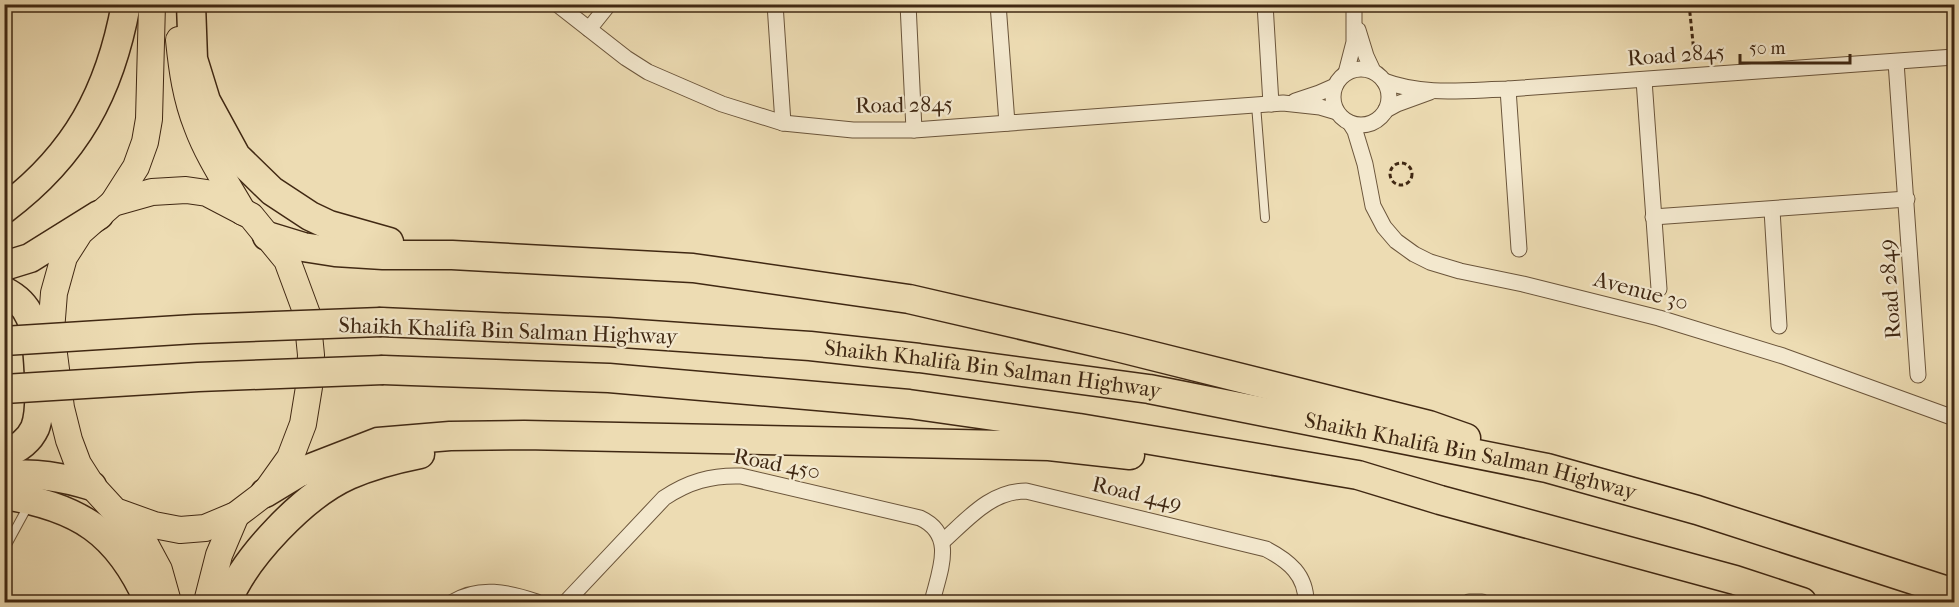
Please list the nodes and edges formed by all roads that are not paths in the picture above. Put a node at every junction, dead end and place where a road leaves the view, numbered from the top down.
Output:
1 (126, 4) edge
2 (152, 4) edge
3 (180, 4) edge
4 (191, 4) edge
5 (557, 4) edge
6 (609, 4) edge
7 (775, 4) edge
8 (908, 4) edge
9 (998, 4) edge
10 (1265, 4) edge
11 (1354, 7) edge
12 (589, 29) junction
13 (1954, 57) edge
14 (1896, 62) junction
15 (1346, 73) junction
16 (1379, 76) junction
17 (1644, 80) junction
18 (1335, 86) junction
19 (1508, 89) junction
20 (1436, 90) junction
21 (1270, 104) junction
22 (1386, 110) junction
23 (1337, 112) junction
24 (1374, 122) junction
25 (783, 123) junction
26 (1007, 123) junction
27 (1350, 123) junction
28 (914, 130) junction
29 (1365, 164) junction
30 (1907, 200) junction
31 (4, 209) edge
32 (106, 209) junction
33 (1772, 210) junction
34 (243, 212) junction
35 (1653, 217) junction
36 (1265, 218) dead end
37 (267, 236) junction
38 (1519, 249) dead end
39 (452, 255) junction
40 (4, 266) edge
41 (1659, 289) dead end
42 (4, 291) edge
43 (1779, 326) dead end
44 (4, 341) edge
45 (1918, 375) dead end
46 (4, 388) edge
47 (1954, 418) edge
48 (583, 437) junction
49 (4, 454) edge
50 (1547, 468) junction
51 (4, 476) edge
52 (92, 486) junction
53 (266, 493) junction
54 (18, 497) edge
55 (1440, 501) junction
56 (115, 511) junction
57 (236, 515) junction
58 (942, 542) junction
59 (4, 550) edge
60 (1954, 592) edge
61 (149, 603) edge
62 (168, 603) edge
63 (207, 603) edge
64 (227, 603) edge
65 (453, 603) edge
66 (537, 603) edge
67 (566, 603) edge
68 (932, 603) edge
69 (1306, 603) edge
70 (1469, 603) edge
71 (1482, 603) edge
72 (1802, 603) edge

1 - 31 highway
2 - 32 main road
3 - 34 main road
4 - 39 highway
5 - 12 street, Road 2845
6 - 12 street
7 - 25 street
8 - 28 street
9 - 26 street
10 - 21 street
11 - 15 street
11 - 16 street
12 - 25 street, Road 2845
13 - 14 street, Road 2845
14 - 17 street, Road 2845
14 - 30 street, Road 2849
15 - 16 street
15 - 18 street
16 - 20 street, Road 2845
16 - 22 street
17 - 19 street, Road 2845
17 - 35 street
18 - 21 street, Road 2845
18 - 23 street
19 - 20 street, Road 2845
19 - 38 street
20 - 22 street, Road 2845
21 - 23 street, Road 2845
21 - 26 street, Road 2845
21 - 36 lane
22 - 24 street
23 - 27 street
24 - 27 street
24 - 29 street, Avenue 30
25 - 28 street, Road 2845
26 - 28 street, Road 2845
27 - 29 street, Avenue 30
29 - 47 street, Avenue 30
30 - 33 street
30 - 45 street, Road 2849
32 - 34 main road
32 - 40 highway
32 - 52 main road
33 - 35 street
33 - 43 street
34 - 37 main road
35 - 41 street
37 - 39 highway
37 - 53 main road
39 - 50 highway
42 - 49 highway
44 - 50 highway, Shaikh Khalifa Bin Salman Highway, bridge
46 - 55 highway, Shaikh Khalifa Bin Salman Highway, bridge
48 - 53 highway
48 - 55 highway
48 - 64 highway
50 - 60 highway, Shaikh Khalifa Bin Salman Highway
51 - 52 highway
52 - 56 main road
53 - 57 main road
54 - 59 lane
54 - 61 highway
55 - 72 highway, Shaikh Khalifa Bin Salman Highway
56 - 57 main road
56 - 62 main road
57 - 63 main road
58 - 67 street, Road 450
58 - 68 street
58 - 69 street, Road 449
65 - 66 street
70 - 71 street

